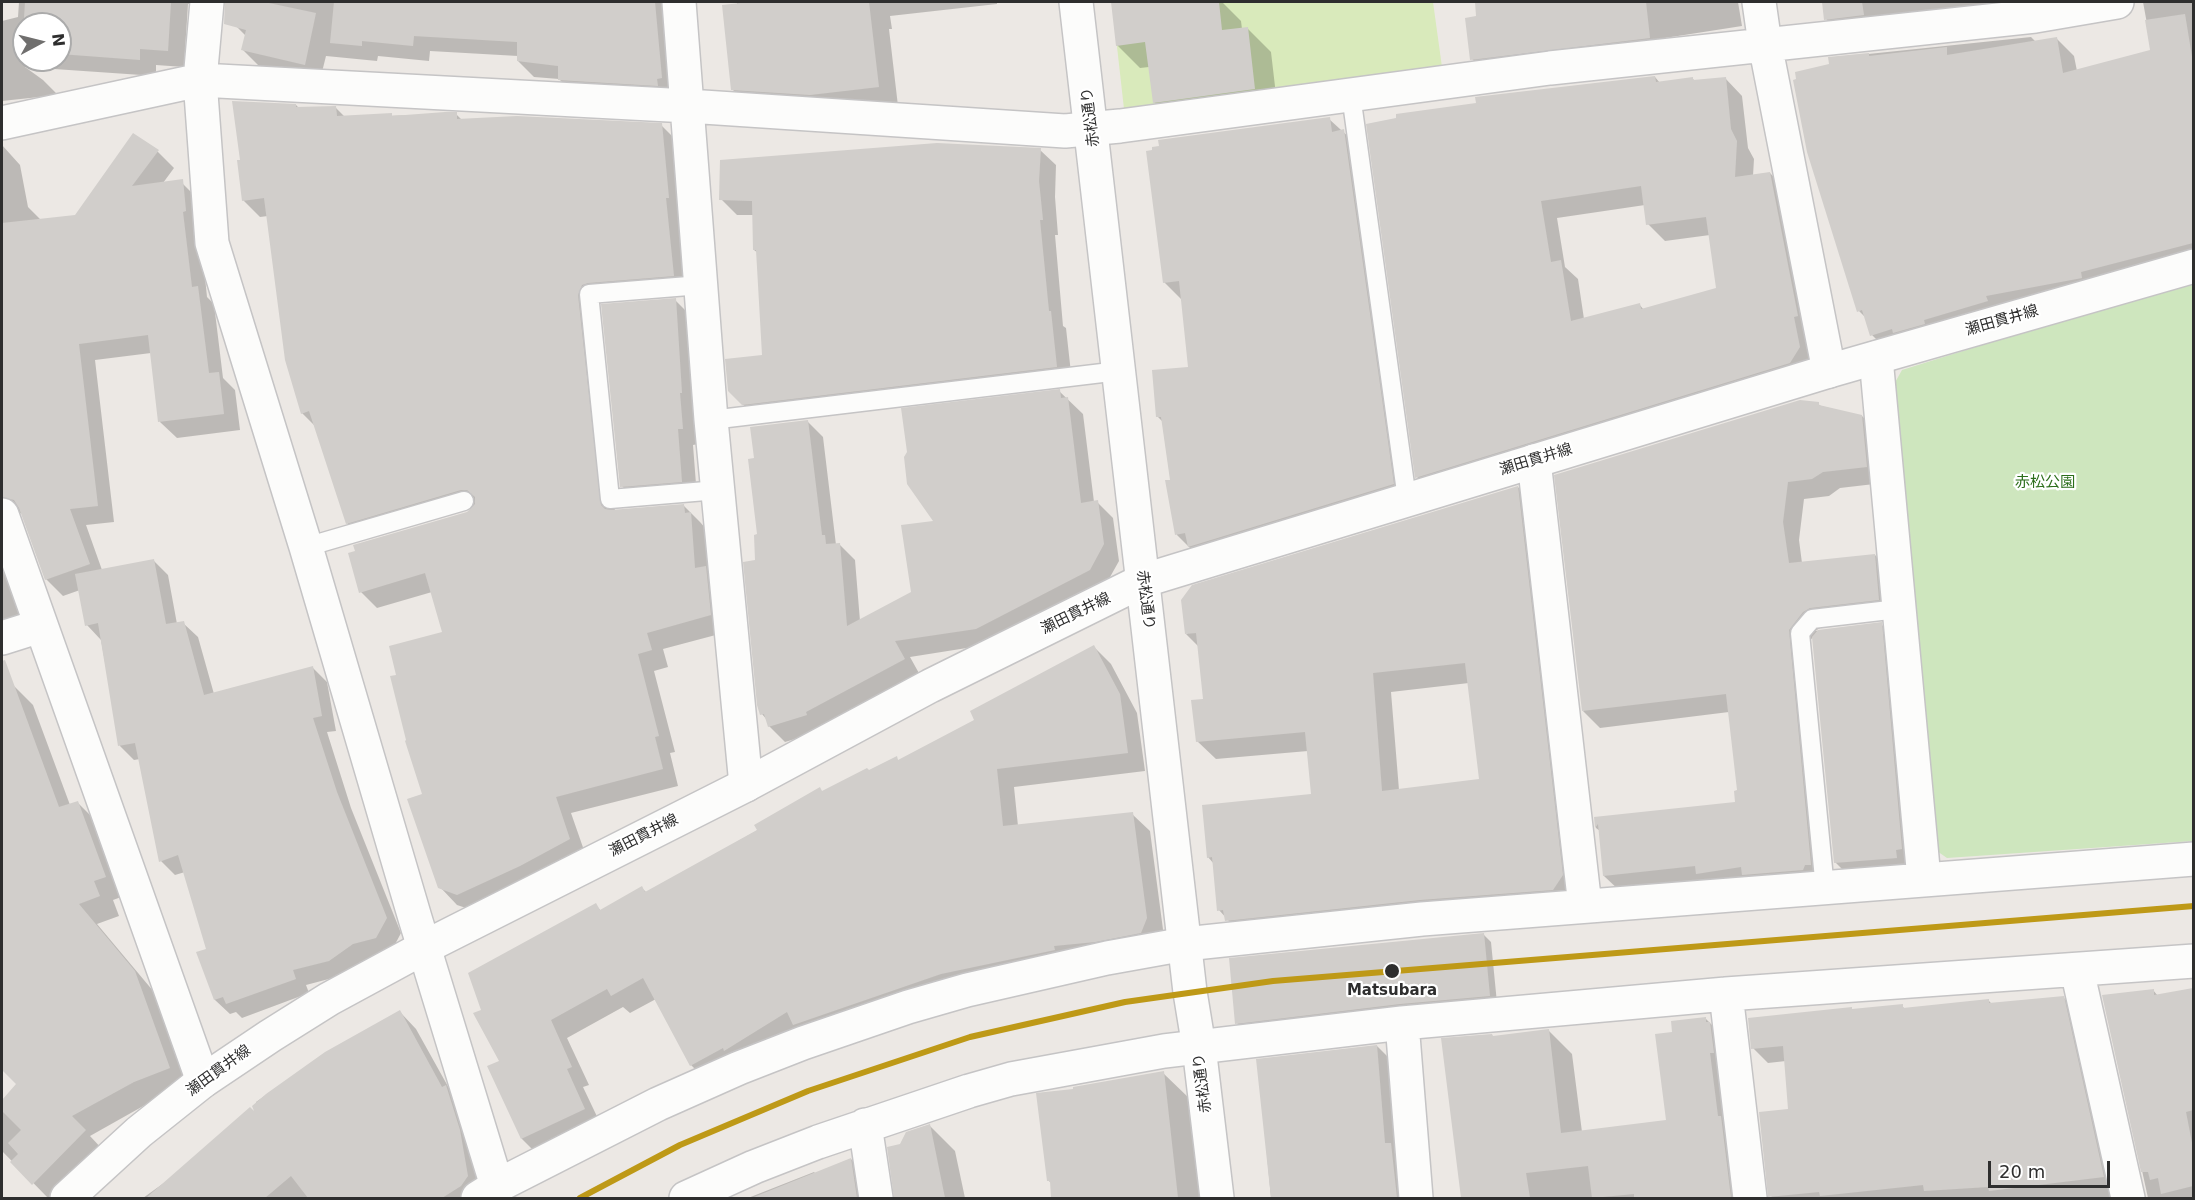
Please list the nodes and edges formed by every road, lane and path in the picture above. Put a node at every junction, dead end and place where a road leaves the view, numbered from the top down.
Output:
1 (207, 2) edge
2 (679, 2) edge
3 (1076, 2) edge
4 (1759, 2) edge
5 (2115, 2) edge
6 (1765, 44) junction
7 (200, 80) junction
8 (1351, 95) junction
9 (688, 106) junction
10 (2, 123) edge
11 (1092, 129) junction
12 (2193, 266) edge
13 (701, 285) junction
14 (1876, 358) junction
15 (1119, 371) junction
16 (1829, 371) junction
17 (711, 420) junction
18 (1534, 461) junction
19 (718, 490) junction
20 (1407, 499) junction
21 (464, 501) dead end
22 (2, 515) edge
23 (306, 547) junction
24 (1142, 581) junction
25 (1898, 609) junction
26 (40, 626) junction
27 (2, 638) edge
28 (746, 785) junction
29 (2193, 858) edge
30 (1924, 879) junction
31 (1825, 889) junction
32 (1585, 906) junction
33 (1185, 944) junction
34 (424, 947) junction
35 (2193, 961) edge
36 (2077, 970) junction
37 (1726, 994) junction
38 (1402, 1023) junction
39 (1199, 1047) junction
40 (203, 1081) junction
41 (865, 1125) junction
42 (488, 1192) edge
43 (67, 1198) edge
44 (686, 1198) edge
45 (876, 1198) edge
46 (1216, 1198) edge
47 (1416, 1198) edge
48 (1750, 1198) edge
49 (2128, 1198) edge

1 - 7 street
2 - 9 street
3 - 11 street, 赤松通り
4 - 6 street
5 - 6 street
6 - 8 street
6 - 16 street
7 - 9 street
7 - 10 street
7 - 23 street
8 - 11 street
8 - 20 lane
9 - 11 street
9 - 13 street
11 - 15 street, 赤松通り
12 - 14 street, 瀬田貫井線
13 - 17 street
13 - 19 lane
14 - 16 street, 瀬田貫井線
14 - 25 street
15 - 17 lane
15 - 24 street, 赤松通り
16 - 18 street, 瀬田貫井線
17 - 19 street
18 - 20 street, 瀬田貫井線
18 - 32 street
19 - 28 street
20 - 24 street, 瀬田貫井線
21 - 23 lane
22 - 26 street
23 - 34 street
24 - 28 street, 瀬田貫井線
24 - 33 street, 赤松通り
25 - 30 street
25 - 31 lane
26 - 27 street
26 - 40 street
28 - 34 street, 瀬田貫井線
29 - 30 street
30 - 31 street
31 - 32 street
32 - 33 street
33 - 39 street, 赤松通り
33 - 42 street
34 - 40 street, 瀬田貫井線
34 - 42 street
35 - 36 street
36 - 37 street
36 - 49 street
37 - 38 street
37 - 48 street
38 - 39 street
38 - 47 street
39 - 41 street
39 - 46 street, 赤松通り
40 - 43 street, 瀬田貫井線
41 - 44 street
41 - 45 street

